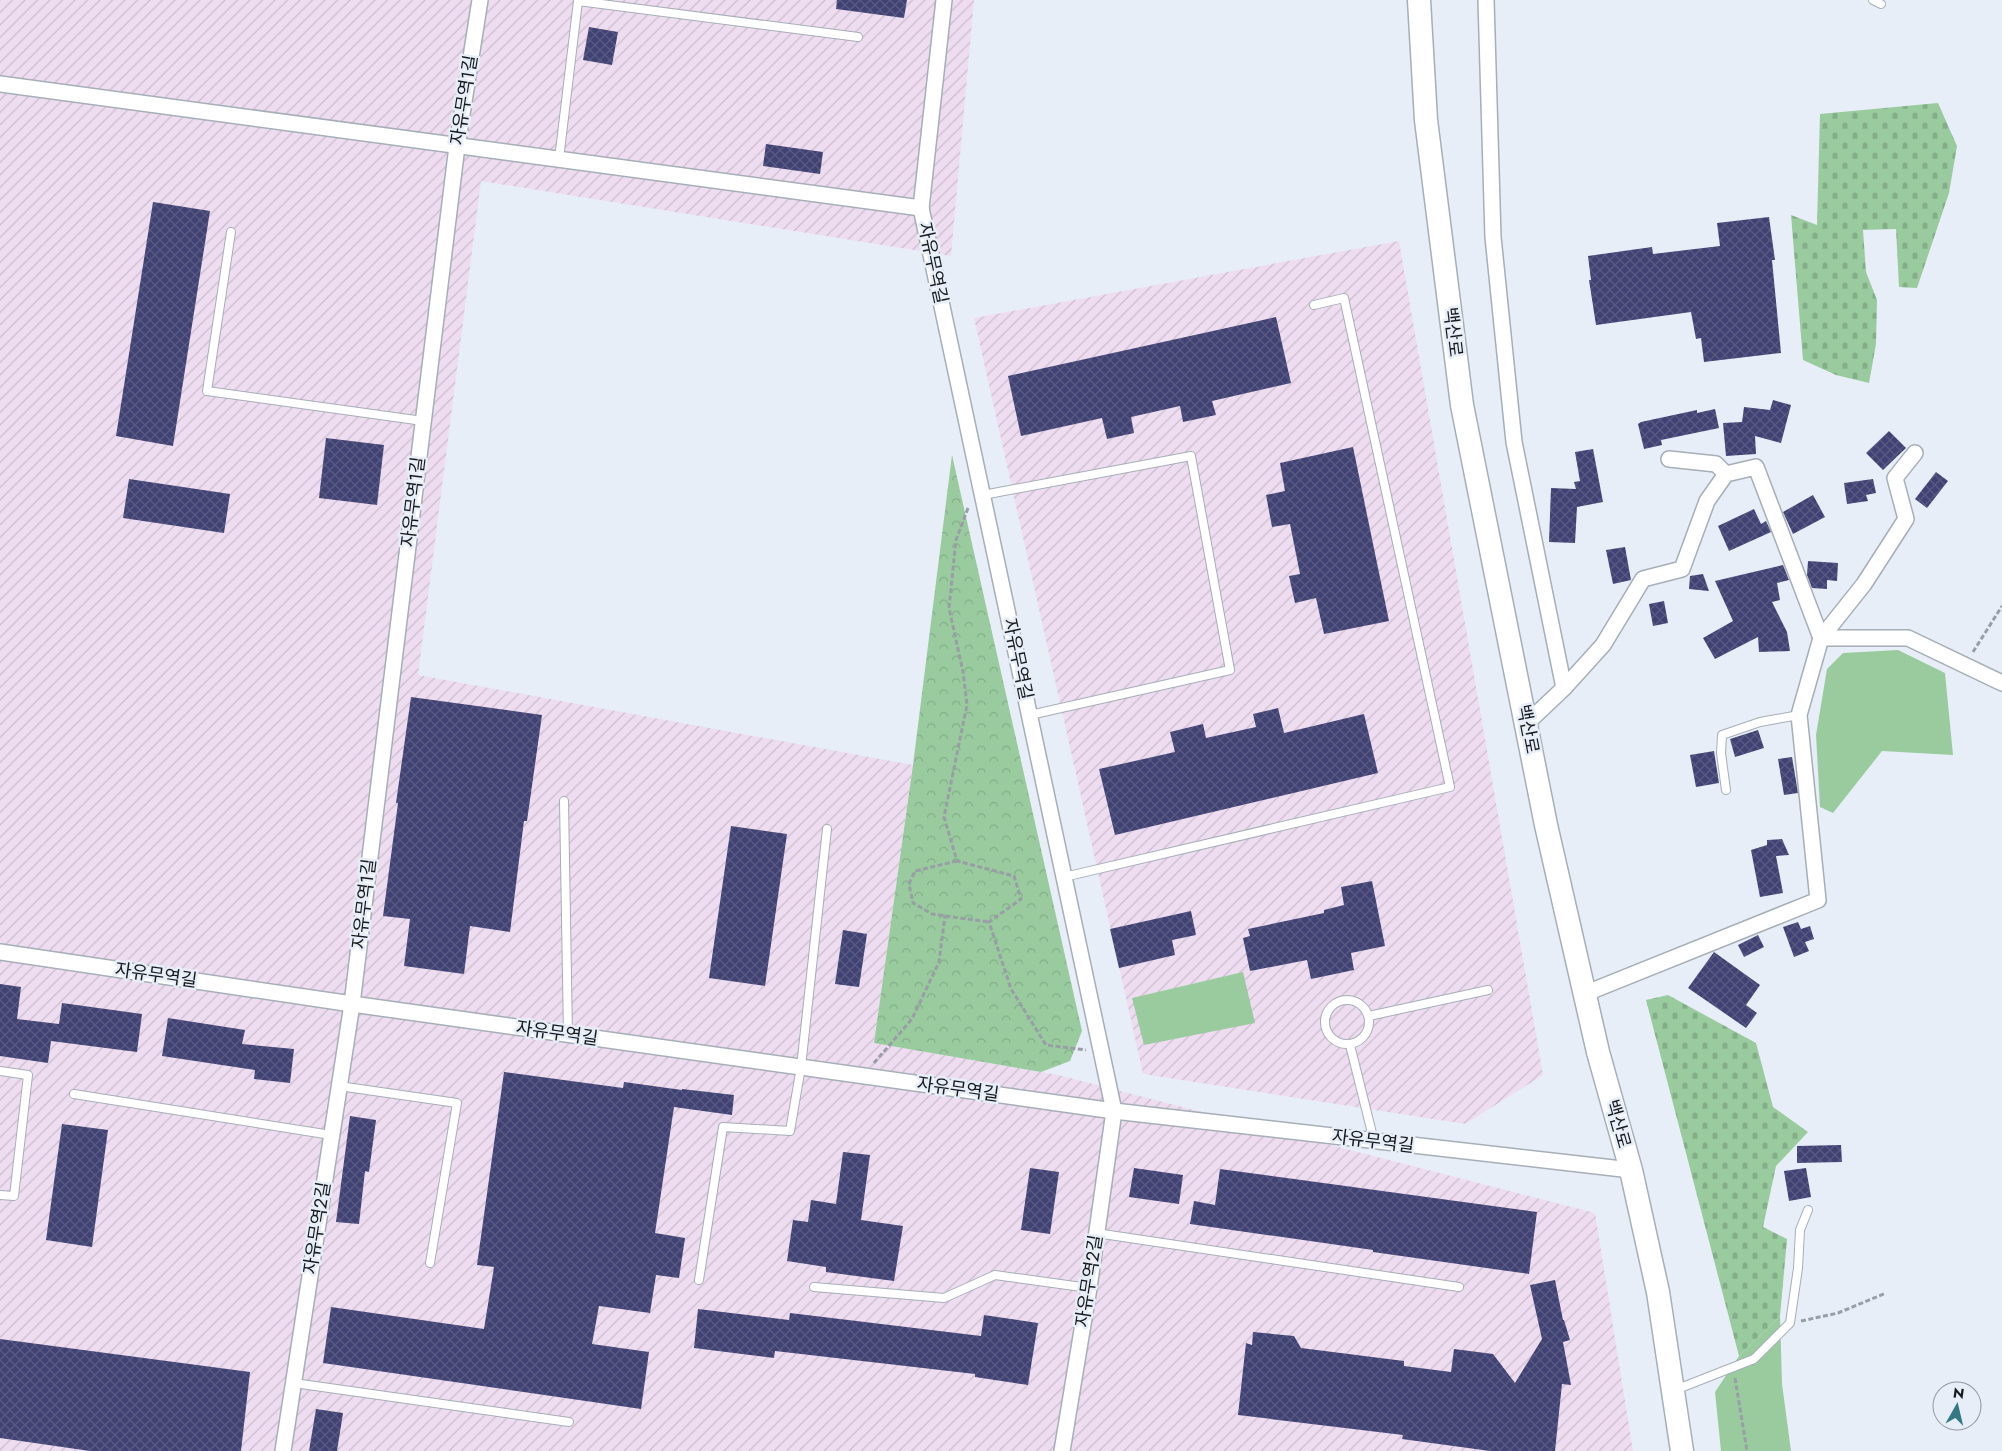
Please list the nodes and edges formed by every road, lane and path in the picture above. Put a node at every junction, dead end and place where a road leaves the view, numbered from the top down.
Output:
1 (480, 0) edge
2 (944, 0) edge
3 (1419, 0) edge
4 (1486, 0) edge
5 (1873, 0) edge
6 (1881, 4) dead end
7 (858, 37) dead end
8 (0, 84) edge
9 (457, 146) junction
10 (559, 159) junction
11 (921, 208) junction
12 (231, 232) dead end
13 (1314, 305) dead end
14 (423, 421) junction
15 (1915, 454) dead end
16 (1669, 459) dead end
17 (1726, 474) junction
18 (983, 495) junction
19 (2002, 606) edge
20 (1821, 638) junction
21 (1966, 665) junction
22 (2002, 683) edge
23 (1564, 688) junction
24 (1030, 715) junction
25 (1799, 716) junction
26 (1527, 723) junction
27 (1726, 790) dead end
28 (564, 801) dead end
29 (826, 829) dead end
30 (957, 861) junction
31 (1064, 876) junction
32 (945, 916) junction
33 (989, 922) junction
34 (0, 952) edge
35 (1488, 990) dead end
36 (1584, 994) junction
37 (352, 1004) junction
38 (1369, 1016) junction
39 (568, 1034) junction
40 (1350, 1045) junction
41 (1101, 1052) junction
42 (801, 1067) junction
43 (0, 1071) edge
44 (863, 1076) junction
45 (339, 1086) junction
46 (74, 1094) dead end
47 (1114, 1111) junction
48 (331, 1135) junction
49 (1374, 1141) junction
50 (1632, 1170) junction
51 (0, 1194) edge
52 (1808, 1210) dead end
53 (1096, 1233) junction
54 (430, 1263) dead end
55 (699, 1280) dead end
56 (814, 1287) dead end
57 (1459, 1287) dead end
58 (1089, 1288) junction
59 (1886, 1293) dead end
60 (1790, 1323) junction
61 (1734, 1367) junction
62 (294, 1383) junction
63 (1673, 1391) junction
64 (569, 1422) dead end
65 (283, 1451) edge
66 (1062, 1451) edge
67 (1682, 1451) edge
68 (1747, 1451) edge

1 - 9 street, 자유무역1길
2 - 11 street, 자유무역길
3 - 26 main road, 백산로
4 - 23 street
5 - 6 lane
7 - 10 lane
8 - 9 street
9 - 10 street
9 - 14 street, 자유무역1길
10 - 11 street
11 - 18 street, 자유무역길
12 - 14 lane
13 - 31 lane
14 - 37 street, 자유무역1길
15 - 20 street
16 - 17 street
17 - 20 street
17 - 23 street
18 - 24 street, 자유무역길
18 - 24 lane
18 - 30 path
19 - 21 path
20 - 21 street
20 - 25 street
21 - 22 street
23 - 26 street
24 - 31 street, 자유무역길
25 - 27 lane
25 - 36 street
26 - 36 main road, 백산로
28 - 39 lane
29 - 42 lane
30 - 32 path
30 - 33 path
31 - 41 street, 자유무역길
32 - 33 path
32 - 44 path
33 - 41 path
34 - 37 street, 자유무역길
35 - 38 lane
36 - 50 main road, 백산로
37 - 39 street, 자유무역길
37 - 45 street, 자유무역2길
38 - 40 lane
38 - 40 lane
39 - 42 street, 자유무역길
40 - 49 lane
41 - 47 street, 자유무역길
42 - 44 street, 자유무역길
42 - 55 lane
43 - 51 lane
44 - 47 street, 자유무역길
45 - 48 street, 자유무역2길
45 - 54 lane
46 - 48 lane
47 - 49 street, 자유무역길
47 - 53 street, 자유무역2길
48 - 62 street, 자유무역2길
49 - 50 street, 자유무역길
50 - 63 main road, 백산로
52 - 60 lane
53 - 57 lane
53 - 58 street, 자유무역2길
56 - 58 lane
58 - 66 street, 자유무역2길
59 - 60 path
60 - 61 lane
61 - 63 lane
61 - 68 path
62 - 64 lane
62 - 65 street, 자유무역2길
63 - 67 main road, 백산로

